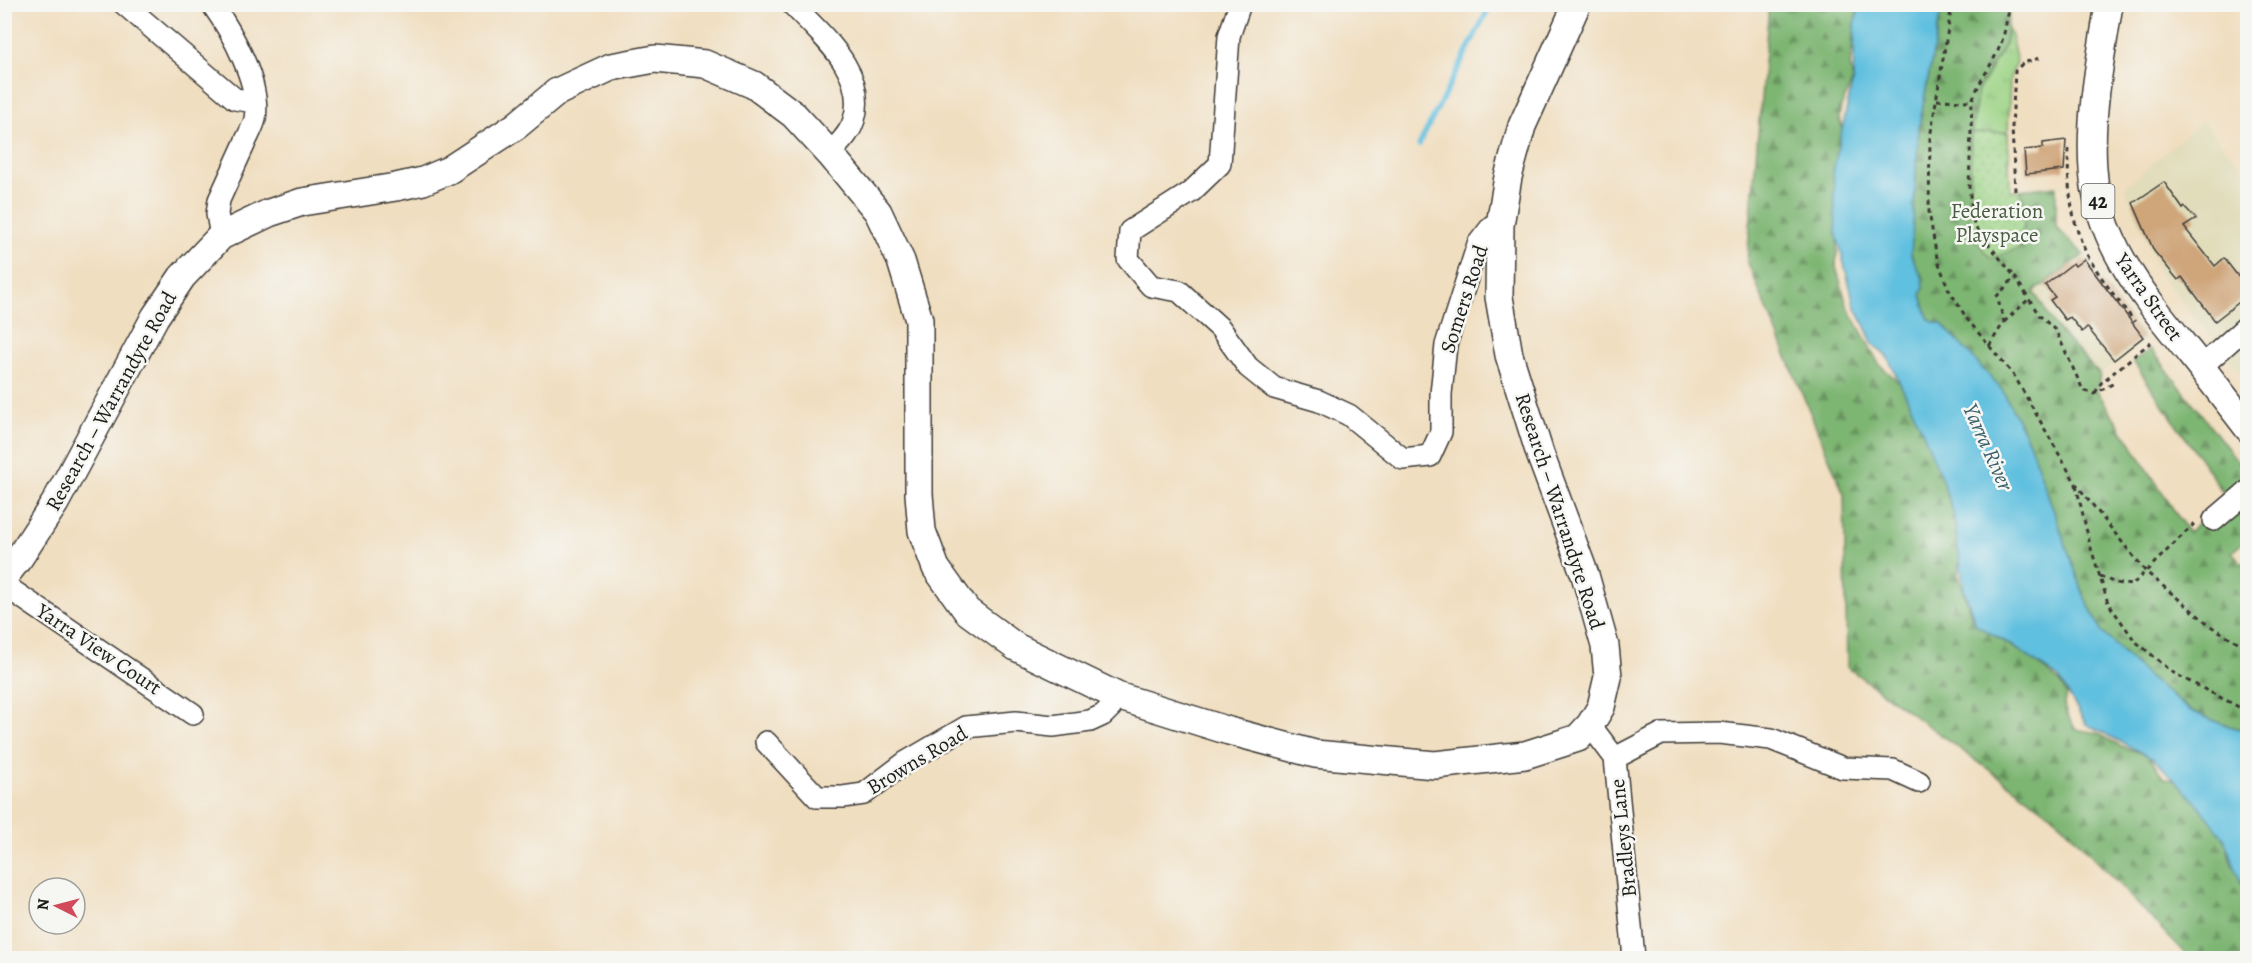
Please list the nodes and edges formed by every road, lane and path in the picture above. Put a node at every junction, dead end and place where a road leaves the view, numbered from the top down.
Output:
1 (124, 4) edge
2 (212, 4) edge
3 (792, 4) edge
4 (1240, 4) edge
5 (1577, 4) edge
6 (1952, 4) edge
7 (2012, 4) edge
8 (2109, 4) edge
9 (2043, 57) dead end
10 (1936, 100) junction
11 (1971, 101) junction
12 (255, 102) junction
13 (830, 154) junction
14 (2015, 191) dead end
15 (1500, 225) junction
16 (221, 236) junction
17 (2015, 277) junction
18 (2029, 299) junction
19 (2004, 321) junction
20 (2247, 325) edge
21 (2151, 342) dead end
22 (1989, 346) junction
23 (2201, 367) junction
24 (2116, 382) dead end
25 (2094, 394) junction
26 (2247, 428) edge
27 (2076, 484) junction
28 (2247, 491) edge
29 (2206, 519) joint
30 (9, 561) edge
31 (2145, 571) junction
32 (2100, 576) junction
33 (4, 585) edge
34 (2247, 648) edge
35 (1117, 696) junction
36 (193, 714) dead end
37 (2247, 715) edge
38 (1590, 725) junction
39 (766, 742) dead end
40 (1615, 758) junction
41 (1919, 782) dead end
42 (1634, 958) edge

1 - 12 street
2 - 12 street
3 - 13 street
4 - 15 street, Somers Road
5 - 15 main road, Research – Warrandyte Road
6 - 10 path
7 - 11 path
8 - 23 main road, Yarra Street / 42
9 - 14 path
10 - 11 path
10 - 22 path
11 - 17 path
12 - 16 street
13 - 16 main road, Research – Warrandyte Road
13 - 35 main road, Research – Warrandyte Road
15 - 38 main road, Research – Warrandyte Road
16 - 30 main road, Research – Warrandyte Road
17 - 18 path
17 - 19 path
18 - 19 path
18 - 25 path
19 - 22 path
20 - 23 street
21 - 25 path
22 - 27 path
23 - 26 main road, Yarra Street / 42
24 - 25 path
27 - 31 path
27 - 32 path
28 - 29 street
29 - 31 path
31 - 32 path
31 - 34 path
32 - 37 path
33 - 36 street, Yarra View Court
35 - 38 main road, Research – Warrandyte Road
35 - 39 street, Browns Road
38 - 40 street, Bradleys Lane
40 - 41 street
40 - 42 street, Bradleys Lane

